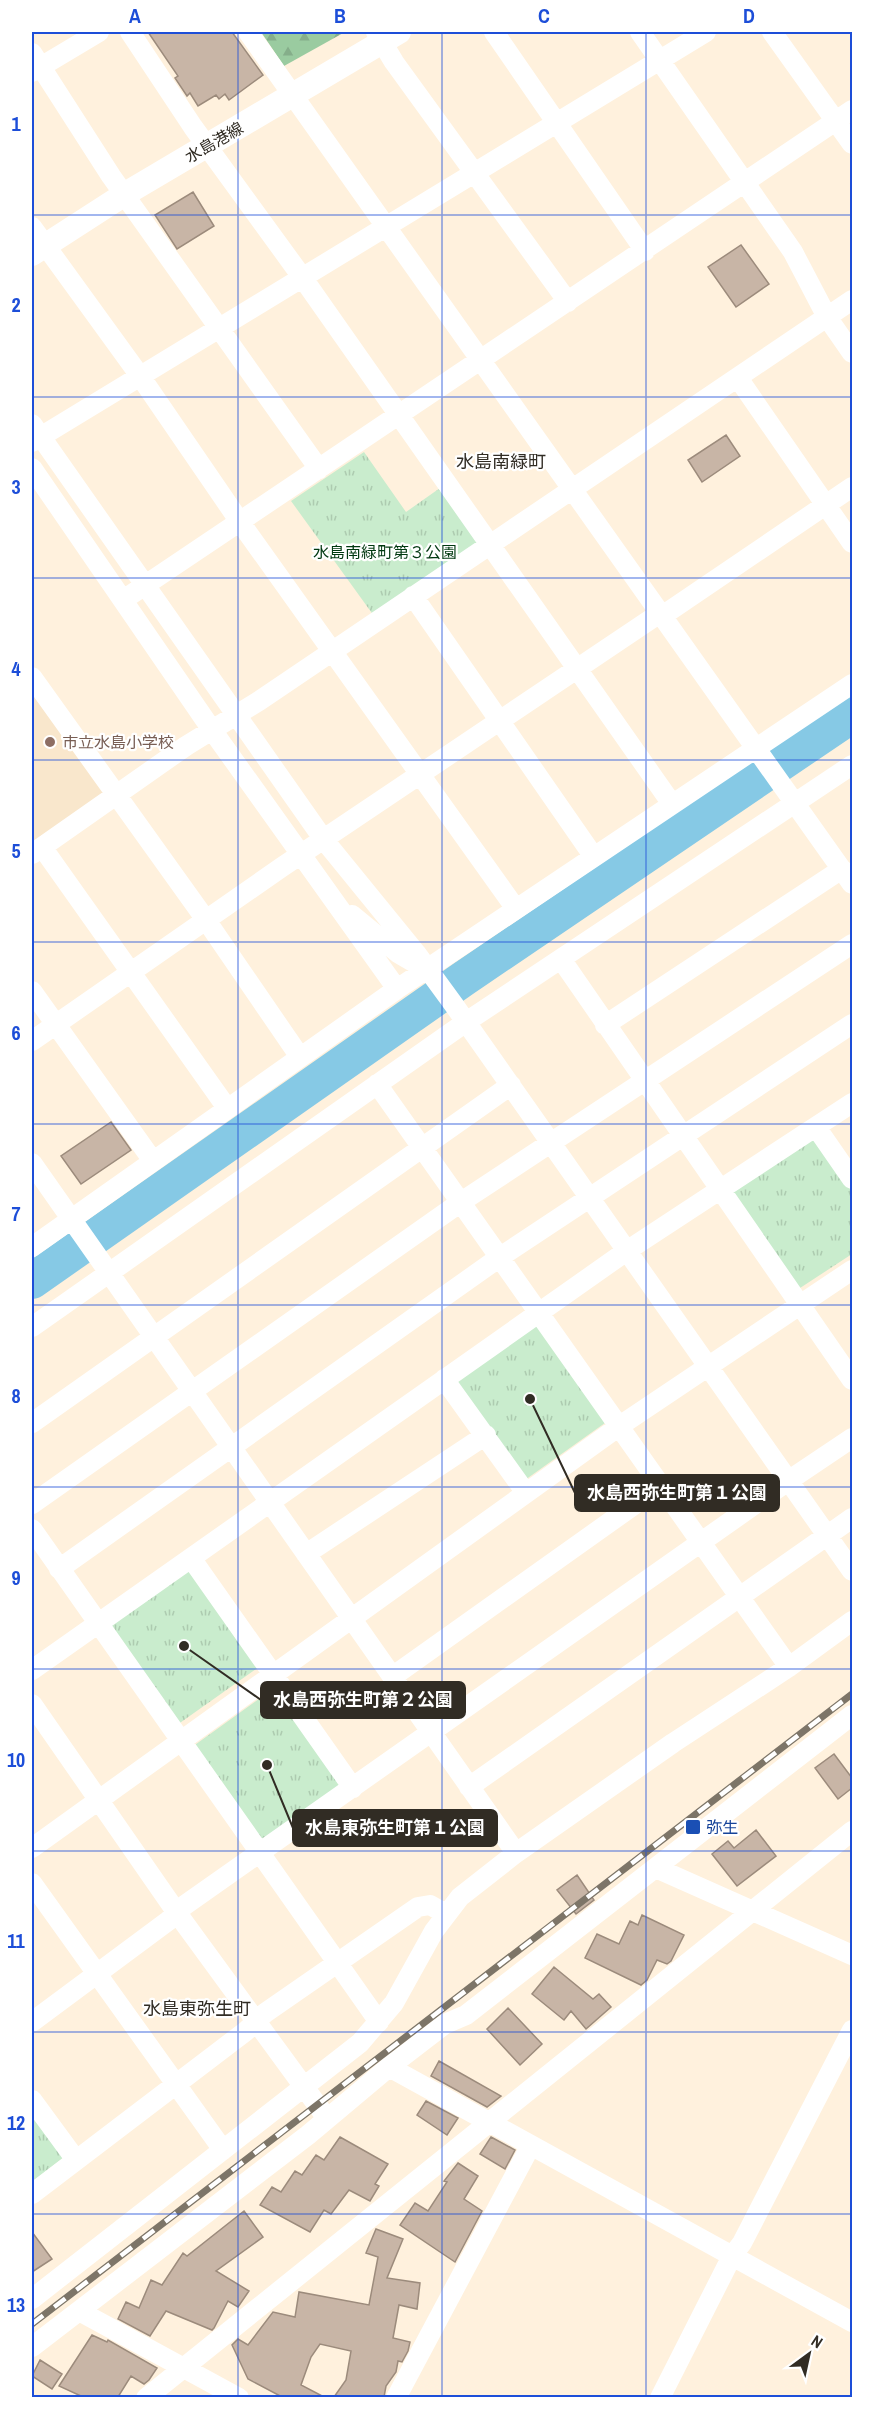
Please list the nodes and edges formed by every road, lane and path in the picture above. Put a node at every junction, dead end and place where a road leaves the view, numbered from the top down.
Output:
1 (99, 32) edge
2 (130, 32) edge
3 (248, 32) edge
4 (494, 32) edge
5 (640, 32) edge
6 (706, 32) edge
7 (772, 32) edge
8 (386, 35) edge
9 (660, 60) junction
10 (34, 64) edge
11 (292, 97) junction
12 (852, 110) edge
13 (836, 121) junction
14 (558, 123) junction
15 (852, 144) edge
16 (207, 146) junction
17 (475, 172) junction
18 (746, 184) junction
19 (125, 194) junction
20 (387, 226) junction
21 (36, 242) edge
22 (645, 251) junction
23 (302, 277) junction
24 (852, 300) edge
25 (568, 302) junction
26 (827, 317) junction
27 (220, 328) junction
28 (852, 353) edge
29 (481, 359) junction
30 (140, 376) junction
31 (738, 378) junction
32 (398, 415) junction
33 (34, 434) edge
34 (32, 468) edge
35 (318, 469) junction
36 (852, 487) edge
37 (574, 489) junction
38 (826, 505) junction
39 (240, 522) junction
40 (852, 543) edge
41 (489, 545) junction
42 (145, 585) junction
43 (412, 596) junction
44 (123, 600) junction
45 (661, 615) junction
46 (331, 650) junction
47 (577, 669) junction
48 (32, 677) edge
49 (852, 684) edge
50 (235, 716) junction
51 (499, 722) junction
52 (212, 730) junction
53 (761, 754) junction
54 (852, 765) edge
55 (422, 775) junction
56 (116, 795) junction
57 (792, 798) junction
58 (672, 804) junction
59 (324, 840) junction
60 (37, 851) edge
61 (301, 855) junction
62 (594, 857) junction
63 (847, 877) edge
64 (331, 897) junction
65 (516, 909) junction
66 (206, 920) junction
67 (852, 944) edge
68 (561, 959) junction
69 (130, 973) junction
70 (433, 976) junction
71 (396, 989) junction
72 (32, 991) edge
73 (466, 1022) junction
74 (852, 1024) edge
75 (56, 1025) junction
76 (605, 1025) junction
77 (32, 1041) edge
78 (300, 1058) junction
79 (644, 1081) junction
80 (377, 1084) junction
81 (511, 1085) junction
82 (852, 1103) edge
83 (227, 1108) junction
84 (816, 1127) junction
85 (683, 1137) junction
86 (551, 1142) junction
87 (423, 1148) junction
88 (153, 1161) junction
89 (32, 1163) edge
90 (852, 1179) edge
91 (720, 1190) junction
92 (591, 1198) junction
93 (461, 1202) junction
94 (71, 1218) junction
95 (32, 1247) edge
96 (628, 1250) junction
97 (500, 1257) junction
98 (852, 1270) edge
99 (110, 1272) junction
100 (800, 1305) junction
101 (539, 1312) junction
102 (32, 1327) edge
103 (155, 1337) junction
104 (708, 1367) junction
105 (849, 1368) edge
106 (444, 1379) junction
107 (194, 1392) junction
108 (32, 1423) edge
109 (621, 1425) junction
110 (486, 1435) junction
111 (852, 1438) edge
112 (232, 1447) junction
113 (788, 1481) junction
114 (662, 1485) junction
115 (526, 1493) junction
116 (270, 1502) junction
117 (32, 1504) edge
118 (852, 1518) edge
119 (32, 1529) edge
120 (826, 1535) junction
121 (702, 1541) junction
122 (306, 1554) junction
123 (191, 1558) junction
124 (59, 1569) junction
125 (852, 1571) edge
126 (740, 1597) junction
127 (350, 1618) junction
128 (852, 1621) edge
129 (98, 1623) junction
130 (789, 1667) junction
131 (32, 1670) edge
132 (273, 1674) junction
133 (392, 1677) junction
134 (32, 1704) edge
135 (852, 1715) edge
136 (431, 1733) junction
137 (180, 1741) junction
138 (469, 1787) junction
139 (353, 1788) junction
140 (98, 1798) junction
141 (852, 1831) edge
142 (32, 1848) edge
143 (259, 1853) junction
144 (516, 1853) junction
145 (656, 1868) junction
146 (32, 1883) edge
147 (753, 1911) junction
148 (177, 1913) junction
149 (446, 1914) junction
150 (852, 1955) edge
151 (336, 1964) junction
152 (97, 1974) junction
153 (32, 2022) edge
154 (256, 2022) junction
155 (379, 2022) junction
156 (852, 2030) edge
157 (388, 2067) junction
158 (175, 2084) junction
159 (304, 2088) junction
160 (32, 2100) edge
161 (326, 2117) junction
162 (489, 2120) junction
163 (531, 2145) junction
164 (223, 2150) junction
165 (76, 2160) junction
166 (32, 2194) edge
167 (732, 2256) junction
168 (32, 2299) edge
169 (79, 2311) junction
170 (852, 2322) edge
171 (32, 2347) edge
172 (183, 2368) junction
173 (146, 2397) edge
174 (239, 2397) edge
175 (396, 2397) edge
176 (660, 2397) edge

1 - 10 street
2 - 16 street
3 - 11 street
4 - 14 street
5 - 9 street
6 - 9 street
7 - 13 street
8 - 11 main road, 水島港線
8 - 17 street
9 - 14 street
9 - 18 street
10 - 19 street
11 - 16 main road, 水島港線
11 - 20 street
12 - 13 street
13 - 15 street
13 - 18 street
14 - 17 street
14 - 22 street
16 - 19 main road, 水島港線
16 - 23 street
17 - 20 street
17 - 25 street
18 - 22 street
18 - 26 street
19 - 21 main road, 水島港線
19 - 27 street
20 - 23 street
20 - 29 street
21 - 30 street
22 - 25 street
23 - 27 street
23 - 32 street
24 - 26 street
25 - 29 street
26 - 28 street
26 - 31 street
27 - 30 street
27 - 35 street
29 - 32 street
29 - 37 street
30 - 33 street
30 - 39 street
31 - 37 street
31 - 38 street
32 - 35 street
32 - 41 street
33 - 42 street
34 - 44 street
35 - 39 street
36 - 38 street
37 - 41 street
37 - 45 street
38 - 40 street
38 - 45 street
39 - 42 street
39 - 46 street
41 - 43 street
41 - 47 street
42 - 44 street
42 - 50 street
43 - 46 street
43 - 51 street
44 - 52 street
45 - 47 street
45 - 53 street
46 - 50 street
46 - 55 street
47 - 51 street
47 - 58 street
48 - 56 street
49 - 53 street
50 - 52 street
50 - 59 street
51 - 55 street
51 - 62 street
52 - 56 street
52 - 61 street
53 - 57 street
53 - 58 street
54 - 57 street
55 - 59 street
55 - 65 street
56 - 60 street
56 - 66 street
57 - 63 street
57 - 68 street
58 - 62 street
59 - 61 street
59 - 70 street
60 - 69 street
61 - 64 street
61 - 66 street
62 - 65 street
63 - 76 street
64 - 70 street
64 - 71 street
65 - 70 street
66 - 69 street
66 - 78 street
67 - 79 street
68 - 73 street
68 - 76 street
69 - 75 street
69 - 83 street
70 - 71 street
70 - 73 street
71 - 78 street
72 - 75 street
73 - 80 street
73 - 81 street
74 - 85 street
75 - 77 street
75 - 88 street
76 - 79 street
78 - 83 street
79 - 85 street
79 - 86 street
80 - 87 street
80 - 99 street
81 - 86 street
81 - 87 street
82 - 84 street
83 - 88 street
84 - 90 street
84 - 91 street
85 - 91 street
85 - 92 street
86 - 92 street
86 - 93 street
87 - 93 street
87 - 103 street
88 - 94 street
89 - 94 street
91 - 96 street
91 - 100 street
92 - 96 street
92 - 97 street
93 - 97 street
93 - 107 street
94 - 95 street
94 - 99 street
96 - 101 street
96 - 104 street
97 - 101 street
97 - 112 street
98 - 100 street
99 - 102 street
99 - 103 street
100 - 104 street
100 - 105 street
101 - 106 street
101 - 109 street
103 - 107 street
103 - 108 street
104 - 109 street
104 - 113 street
106 - 110 street
106 - 116 street
107 - 112 street
107 - 117 street
109 - 114 street
109 - 115 street
110 - 115 street
110 - 122 street
111 - 113 street
112 - 116 street
112 - 124 street
113 - 120 street
113 - 121 street
114 - 121 street
114 - 133 street
115 - 127 street
116 - 122 street
116 - 123 street
118 - 120 street
119 - 124 street
120 - 125 street
120 - 126 street
121 - 126 street
121 - 136 street
122 - 127 street
123 - 129 street
123 - 132 street
124 - 129 street
126 - 130 street
126 - 138 street
127 - 132 street
127 - 133 street
128 - 130 street
129 - 131 street
129 - 137 street
130 - 144 street
132 - 137 street
132 - 139 street
133 - 136 street
134 - 140 street
135 - 145 street
136 - 138 street
136 - 139 street
137 - 140 street
137 - 143 street
138 - 144 street
139 - 143 street
140 - 142 street
140 - 148 street
141 - 147 street
143 - 148 street
143 - 151 street
144 - 149 street
145 - 147 street
145 - 157 street
146 - 152 street
147 - 150 street
147 - 162 street
148 - 152 street
148 - 154 street
149 - 151 street
149 - 155 street
151 - 154 street
151 - 155 street
152 - 153 street
152 - 158 street
154 - 158 street
154 - 159 street
155 - 159 street
156 - 167 street
157 - 161 street
157 - 162 street
158 - 164 street
158 - 165 street
159 - 161 street
159 - 164 street
160 - 165 street
161 - 169 street
162 - 163 street
162 - 172 street
163 - 167 street
163 - 175 street
164 - 168 street
165 - 166 street
167 - 170 street
167 - 176 street
169 - 171 street
169 - 172 street
172 - 173 street
172 - 174 street

